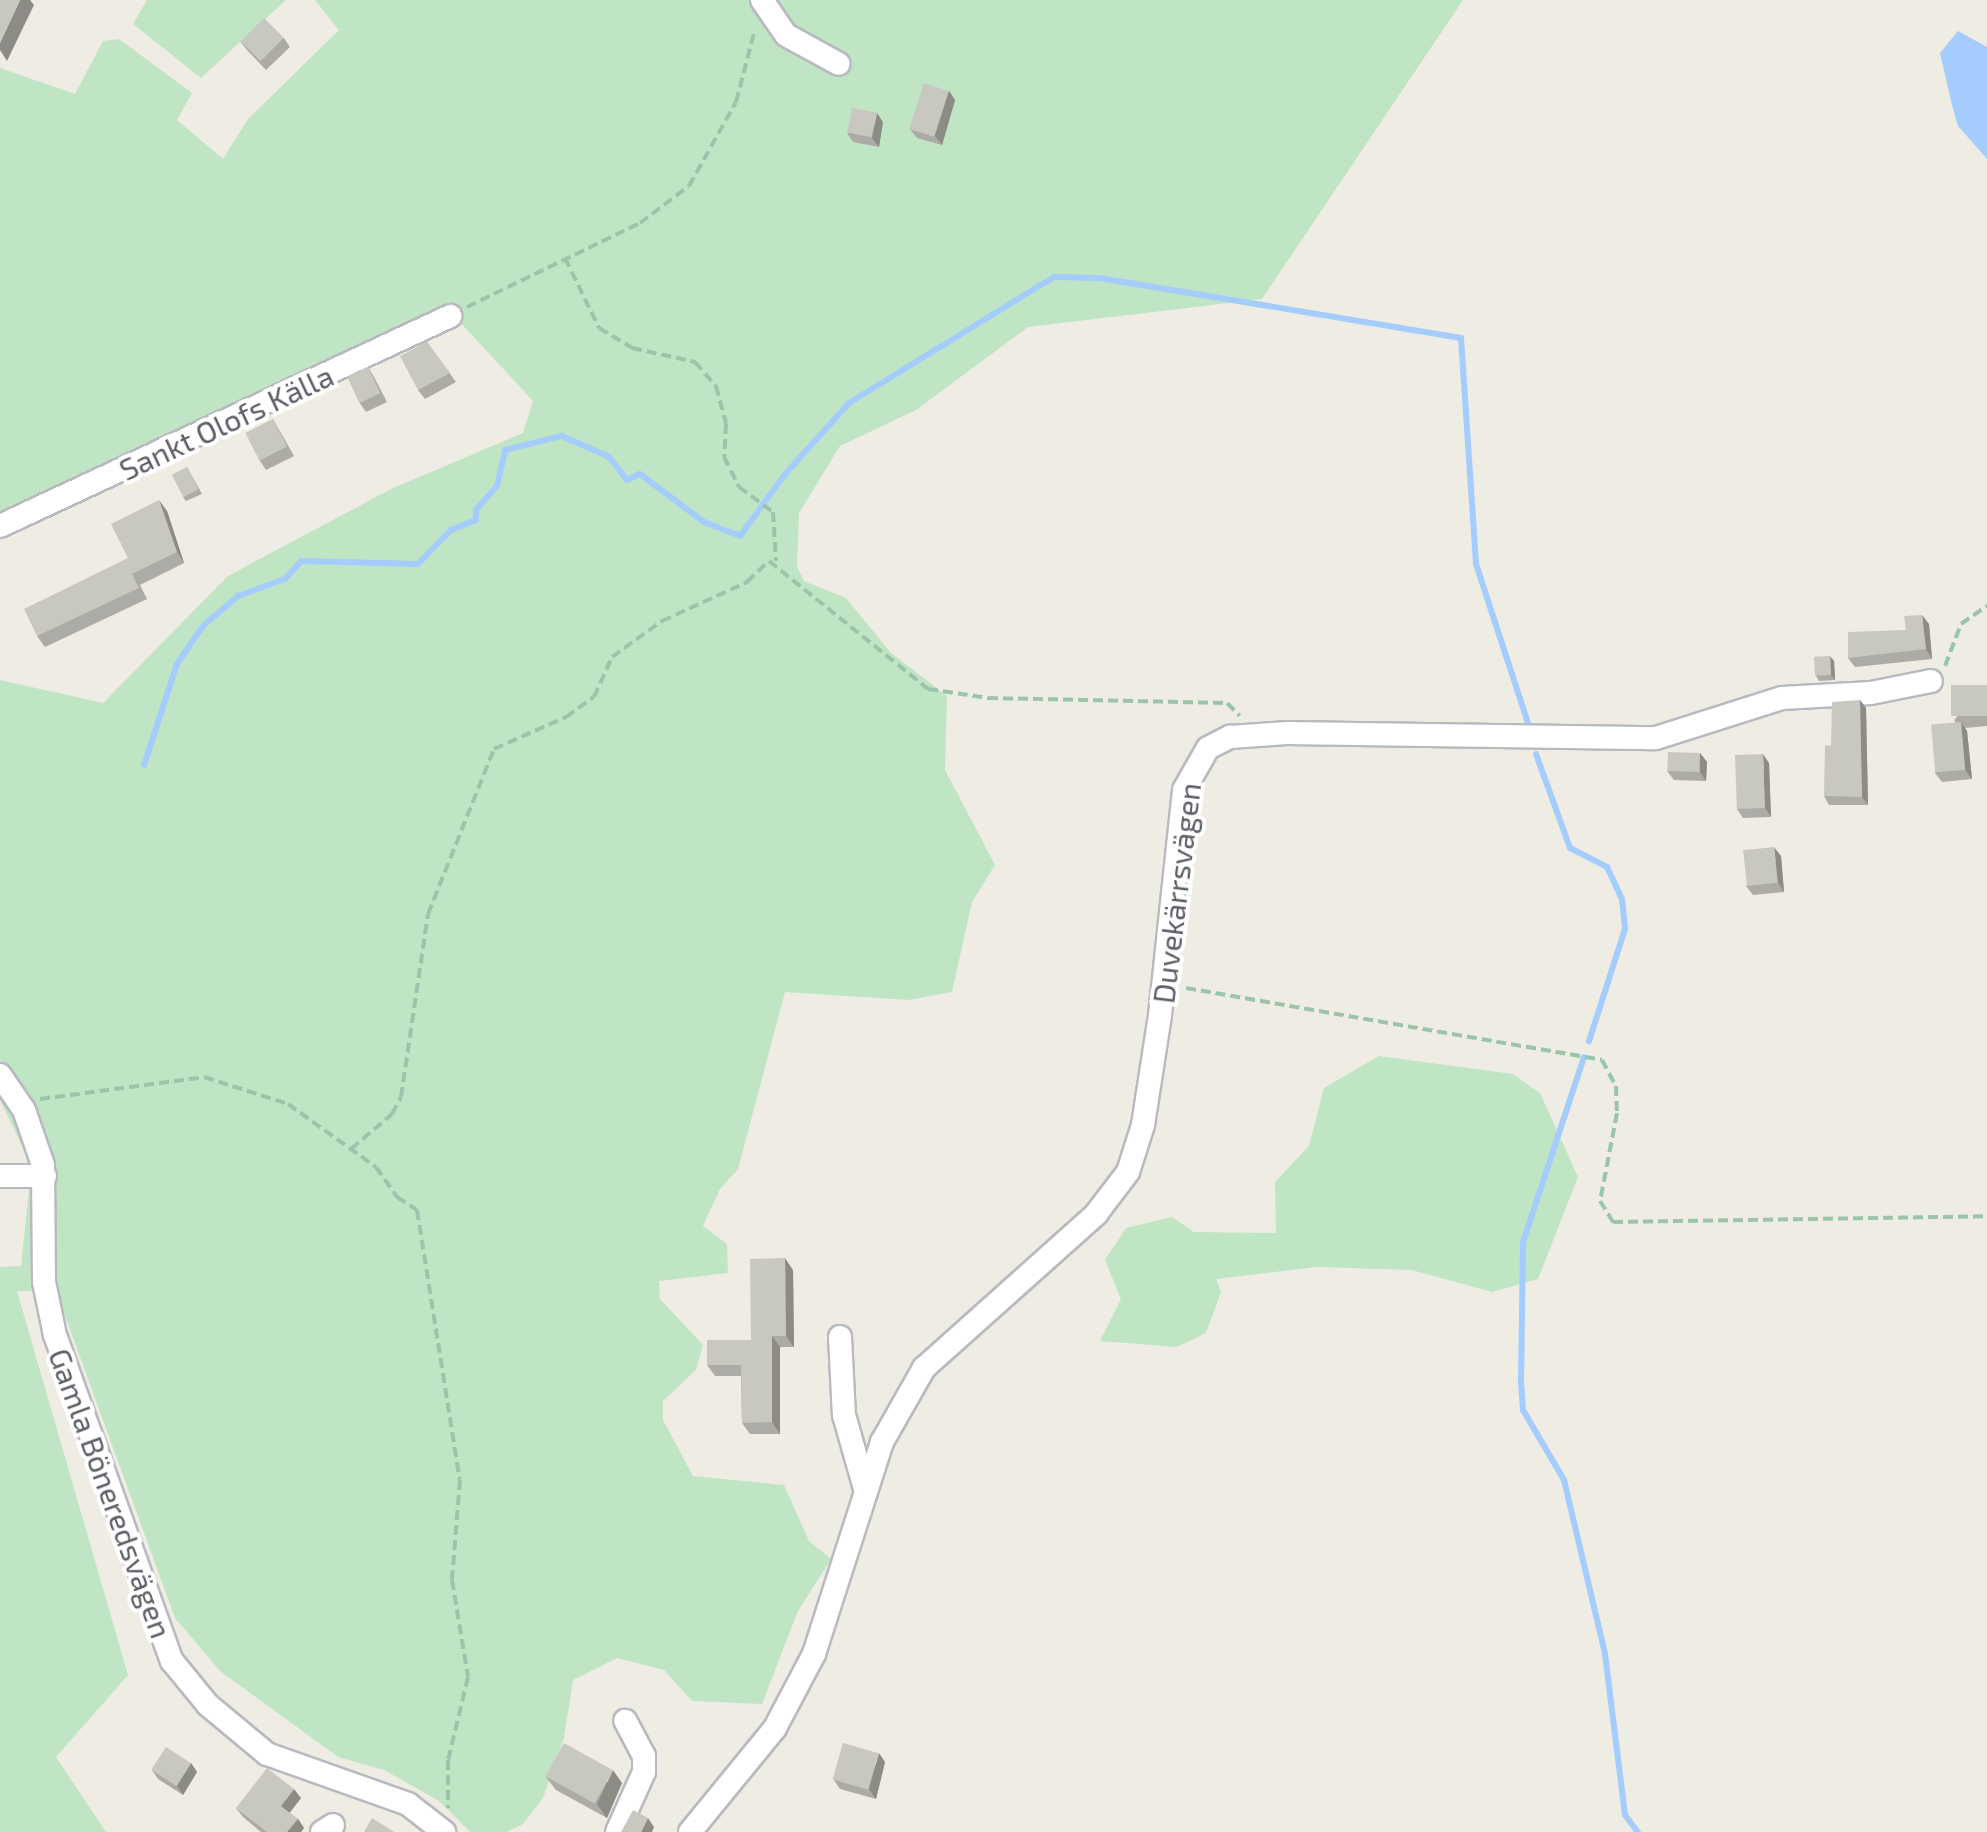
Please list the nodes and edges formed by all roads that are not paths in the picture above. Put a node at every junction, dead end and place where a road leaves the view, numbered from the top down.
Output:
1 (760, 8) edge
2 (840, 64) dead end
3 (450, 316) road end
4 (0, 526) edge
5 (1931, 680) road end
6 (0, 1076) edge
7 (0, 1176) edge
8 (44, 1176) junction
9 (840, 1338) dead end
10 (866, 1492) junction
11 (625, 1721) dead end
12 (441, 1829) edge
13 (617, 1832) edge
14 (690, 1832) edge

1 - 2 street
3 - 4 street, Sankt Olofs Källa
5 - 10 street, Duvekärrsvägen
6 - 8 street, Gamla Böneredsvägen
7 - 8 street
8 - 12 street, Gamla Böneredsvägen
9 - 10 street
10 - 14 street, Duvekärrsvägen
11 - 13 street

